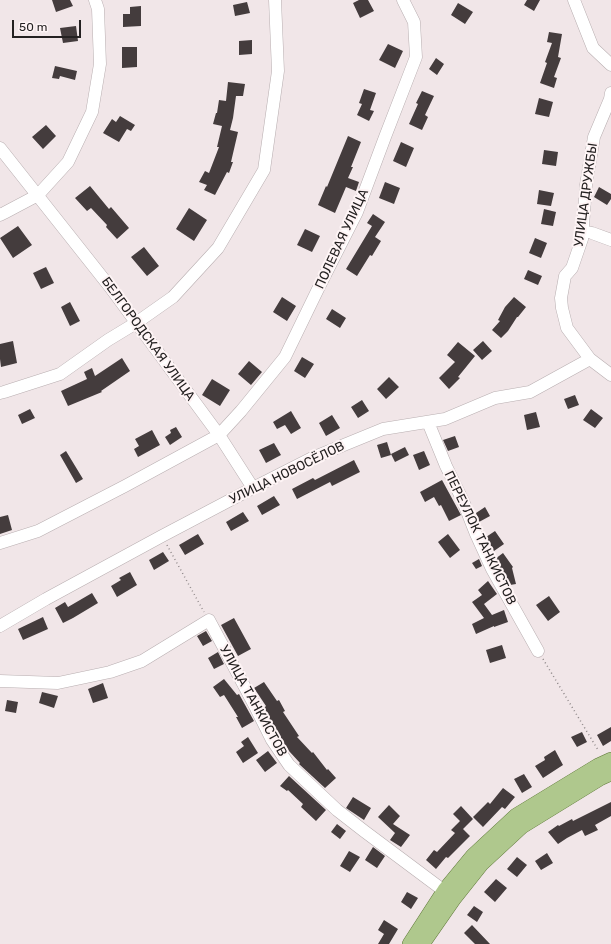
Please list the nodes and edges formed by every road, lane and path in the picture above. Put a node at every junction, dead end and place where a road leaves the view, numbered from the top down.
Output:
1 (95, 0) edge
2 (275, 0) edge
3 (403, 0) edge
4 (574, 0) edge
5 (611, 65) edge
6 (611, 93) edge
7 (0, 148) edge
8 (38, 195) junction
9 (0, 215) edge
10 (583, 231) junction
11 (611, 240) edge
12 (136, 323) junction
13 (590, 359) junction
14 (611, 375) edge
15 (0, 393) edge
16 (428, 422) junction
17 (219, 435) junction
18 (253, 488) junction
19 (162, 536) junction
20 (0, 543) edge
21 (209, 620) junction
22 (0, 626) edge
23 (538, 651) joint
24 (0, 681) edge
25 (598, 750) dead end
26 (611, 760) edge
27 (611, 773) edge
28 (449, 894) junction
29 (410, 944) edge
30 (422, 944) edge

1 - 8 street
2 - 12 street
3 - 17 street, ПОЛЕВАЯ УЛИЦА
4 - 5 street
6 - 10 street, УЛИЦА ДРУЖБЫ
7 - 8 street, БЕЛГОРОДСКАЯ УЛИЦА
8 - 9 street
8 - 12 street, БЕЛГОРОДСКАЯ УЛИЦА
10 - 11 street
10 - 13 street, УЛИЦА ДРУЖБЫ
12 - 15 street
12 - 17 street, БЕЛГОРОДСКАЯ УЛИЦА
13 - 14 street, УЛИЦА ДРУЖБЫ
13 - 16 street, УЛИЦА НОВОСЁЛОВ
16 - 18 street, УЛИЦА НОВОСЁЛОВ
16 - 23 street, ПЕРЕУЛОК ТАНКИСТОВ
17 - 18 street, БЕЛГОРОДСКАЯ УЛИЦА
17 - 20 street, ПОЛЕВАЯ УЛИЦА
18 - 19 street, УЛИЦА НОВОСЁЛОВ
19 - 21 path
19 - 22 street, УЛИЦА НОВОСЁЛОВ
21 - 24 street
21 - 28 street, УЛИЦА ТАНКИСТОВ
23 - 25 path
26 - 28 main road
27 - 28 main road
28 - 29 main road
28 - 30 main road

